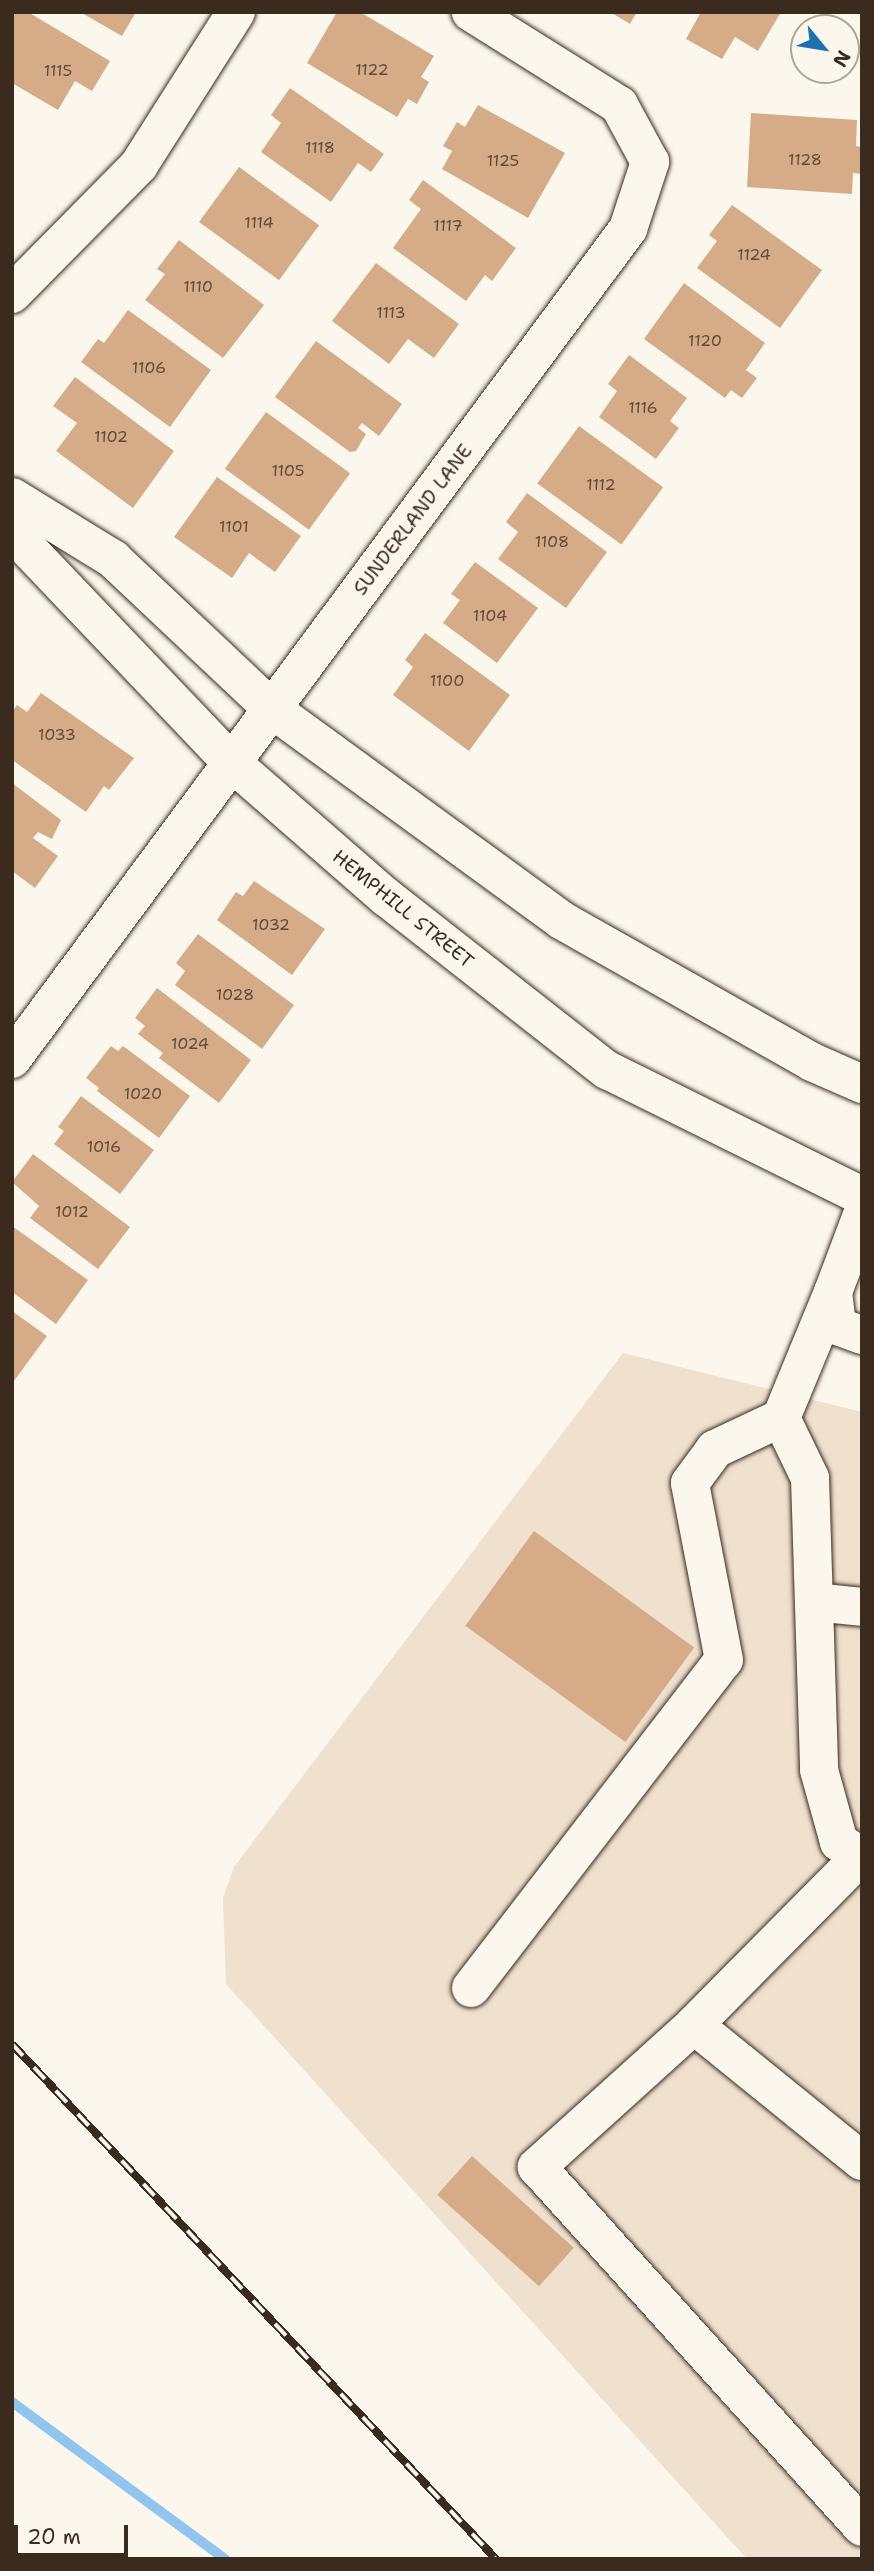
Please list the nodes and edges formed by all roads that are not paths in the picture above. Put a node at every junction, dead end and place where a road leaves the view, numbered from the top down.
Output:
1 (236, 12) edge
2 (471, 12) edge
3 (12, 294) edge
4 (12, 497) edge
5 (12, 532) edge
6 (272, 709) junction
7 (231, 762) junction
8 (12, 1059) edge
9 (862, 1084) edge
10 (862, 1196) edge
11 (862, 1215) edge
12 (833, 1292) junction
13 (862, 1335) edge
14 (781, 1418) junction
15 (814, 1602) junction
16 (862, 1607) edge
17 (861, 1856) edge
18 (471, 1988) dead end
19 (694, 2025) junction
20 (862, 2161) edge
21 (862, 2527) edge

1 - 3 street
2 - 6 street, SUNDERLAND LANE
4 - 6 street
5 - 7 street, HEMPHILL STREET
6 - 7 street, SUNDERLAND LANE
6 - 9 street
7 - 8 street, SUNDERLAND LANE
7 - 10 street, HEMPHILL STREET
11 - 12 street
12 - 13 street
12 - 14 street
14 - 15 street
14 - 18 street
15 - 16 street
15 - 17 street
17 - 19 street
19 - 20 street
19 - 21 street

